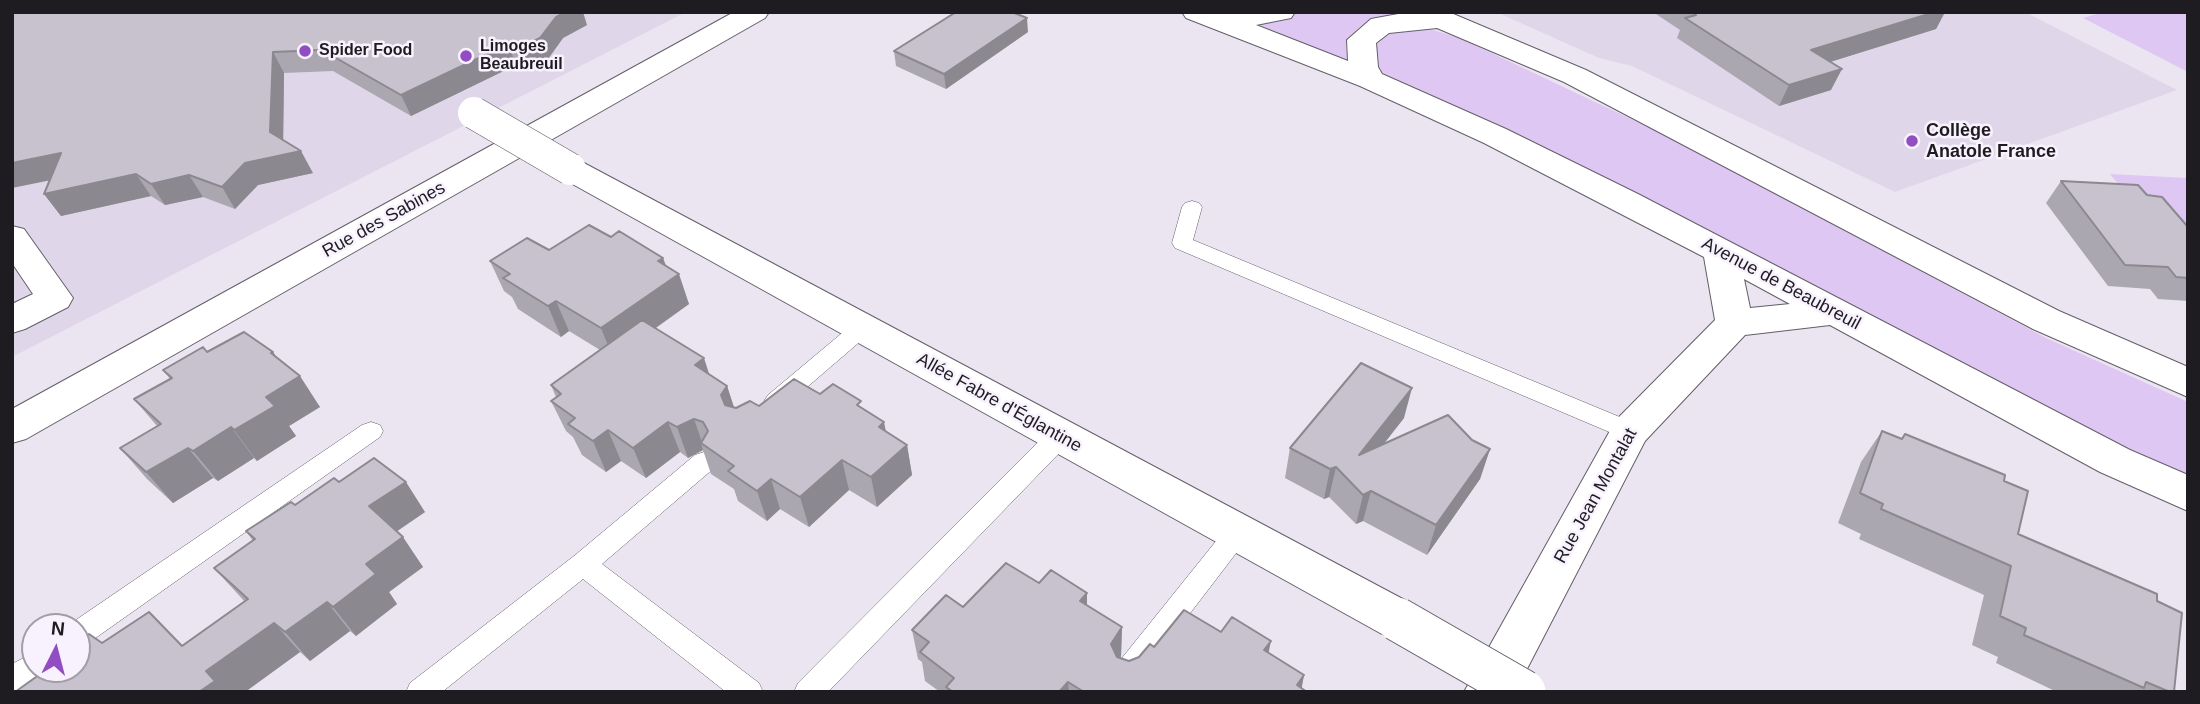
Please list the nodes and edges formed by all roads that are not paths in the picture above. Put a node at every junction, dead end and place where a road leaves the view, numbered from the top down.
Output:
1 (755, 12) edge
2 (1196, 12) edge
3 (1282, 12) edge
4 (1432, 16) edge
5 (1225, 23) junction
6 (1371, 80) junction
7 (474, 113) dead end
8 (1192, 207) dead end
9 (12, 237) edge
10 (1721, 252) junction
11 (1836, 312) junction
12 (12, 320) edge
13 (1734, 323) junction
14 (862, 328) junction
15 (2188, 383) edge
16 (755, 418) edge
17 (12, 428) edge
18 (371, 431) dead end
19 (1630, 431) junction
20 (1060, 436) junction
21 (704, 462) edge
22 (2188, 494) edge
23 (1238, 532) junction
24 (583, 564) junction
25 (91, 625) edge
26 (1127, 674) edge
27 (420, 692) edge
28 (749, 692) edge
29 (808, 692) edge
30 (1489, 692) edge
31 (1524, 692) edge

1 - 17 street, Rue des Sabines
2 - 5 street, Avenue de Beaubreuil
3 - 5 street
4 - 6 street
4 - 15 street
5 - 6 street, Avenue de Beaubreuil
6 - 10 street, Avenue de Beaubreuil
7 - 14 street, Allée Fabre d'Églantine, bridge
8 - 19 lane
9 - 12 street
10 - 11 street, Avenue de Beaubreuil
10 - 13 street
11 - 13 street
11 - 22 street, Avenue de Beaubreuil
13 - 19 street, Rue Jean Montalat
14 - 16 lane
14 - 20 street, Allée Fabre d'Églantine
18 - 25 lane
19 - 30 street, Rue Jean Montalat
20 - 23 street, Allée Fabre d'Églantine
20 - 29 lane
21 - 24 lane
23 - 26 lane
23 - 31 street, Allée Fabre d'Églantine, bridge
24 - 27 lane
24 - 28 lane

